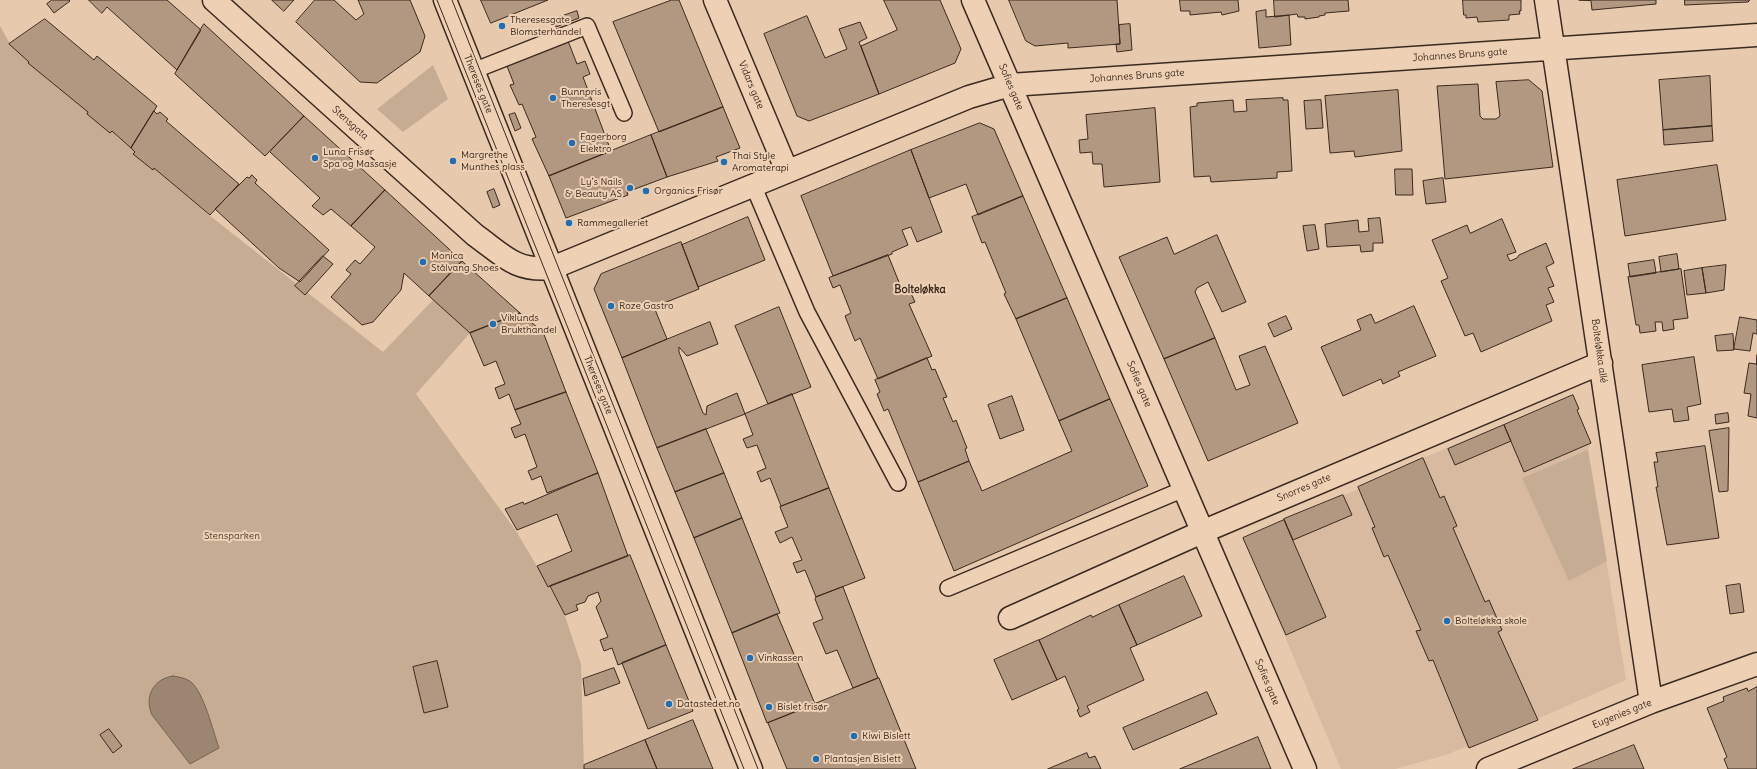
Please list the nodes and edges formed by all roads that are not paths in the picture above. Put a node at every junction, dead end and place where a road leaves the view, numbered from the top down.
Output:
1 (214, 0) edge
2 (445, 0) edge
3 (715, 0) edge
4 (973, 0) edge
5 (1546, 0) edge
6 (1757, 35) edge
7 (1554, 48) junction
8 (473, 71) junction
9 (1010, 85) junction
10 (624, 113) dead end
11 (787, 171) junction
12 (753, 185) junction
13 (552, 268) junction
14 (1601, 363) junction
15 (898, 483) dead end
16 (1184, 489) junction
17 (1202, 532) junction
18 (948, 588) dead end
19 (1010, 618) dead end
20 (1757, 664) edge
21 (1652, 702) junction
22 (752, 769) edge
23 (1305, 769) edge
24 (1488, 769) edge

1 - 13 street, Stensgata
2 - 8 street, Thereses gate
3 - 11 street, Vidars gate
4 - 9 street, Sofies gate
5 - 7 street, Bolteløkka allé
6 - 7 street, Johannes Bruns gate
7 - 9 street, Johannes Bruns gate
7 - 14 street, Bolteløkka allé
8 - 10 lane
8 - 13 street, Thereses gate
9 - 11 street, Johannes Bruns gate
9 - 16 street, Sofies gate
11 - 12 street, Johannes Bruns gate
12 - 13 street, Johannes Bruns gate
12 - 15 lane
13 - 22 street, Thereses gate
14 - 17 street, Snorres gate
14 - 21 street, Bolteløkka allé
16 - 17 street, Sofies gate
16 - 18 lane
17 - 19 street, Snorres gate
17 - 23 street, Sofies gate
20 - 21 street, Eugenies gate
21 - 24 street, Eugenies gate

